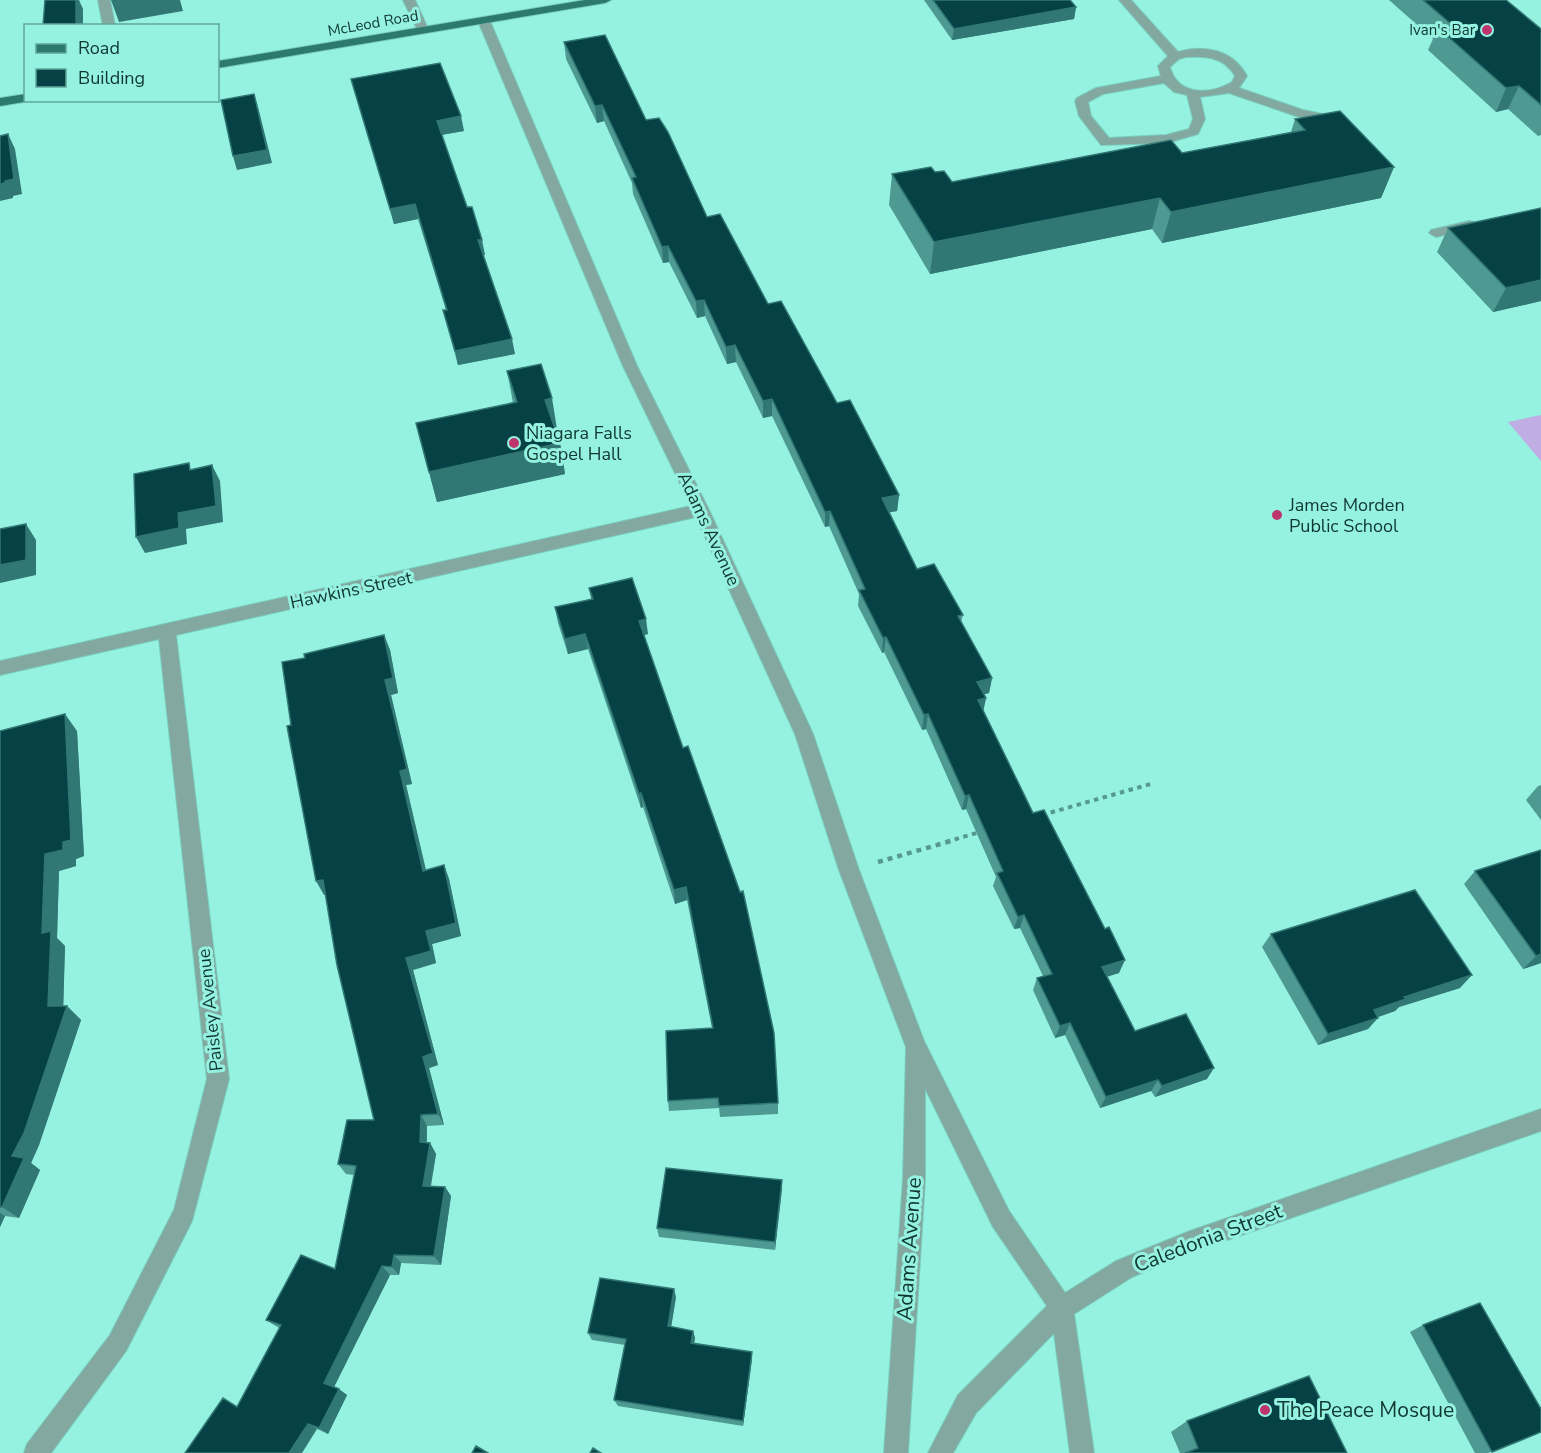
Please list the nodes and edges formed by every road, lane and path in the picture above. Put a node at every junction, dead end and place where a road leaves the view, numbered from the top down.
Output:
1 (104, 0) edge
2 (409, 0) edge
3 (605, 0) edge
4 (1125, 0) edge
5 (484, 21) junction
6 (109, 24) edge
7 (423, 31) junction
8 (1176, 56) junction
9 (219, 65) edge
10 (1167, 79) junction
11 (1232, 90) junction
12 (1193, 93) junction
13 (24, 98) edge
14 (0, 102) edge
15 (1333, 120) edge
16 (1483, 222) edge
17 (1436, 233) dead end
18 (701, 510) junction
19 (167, 630) junction
20 (0, 668) edge
21 (1154, 783) dead end
22 (1041, 815) edge
23 (984, 831) edge
24 (849, 870) junction
25 (915, 1045) junction
26 (1541, 1119) edge
27 (1062, 1308) junction
28 (36, 1453) edge
29 (896, 1453) edge
30 (940, 1453) edge
31 (1083, 1453) edge

1 - 6 street
2 - 7 street
3 - 5 main road, McLeod Road
4 - 8 street
5 - 7 main road, McLeod Road
5 - 18 street, Adams Avenue
7 - 9 main road, McLeod Road
8 - 10 street
8 - 11 street
10 - 12 street
10 - 12 street
11 - 12 street
11 - 15 street
13 - 14 main road
16 - 17 street
18 - 19 street, Hawkins Street
18 - 24 street, Adams Avenue
19 - 20 street, Hawkins Street
19 - 28 street, Paisley Avenue
21 - 22 path
23 - 24 path
24 - 25 street, Adams Avenue
25 - 27 street, Adams Avenue
25 - 29 street, Adams Avenue
26 - 27 street, Caledonia Street
27 - 30 street, Caledonia Street
27 - 31 street

